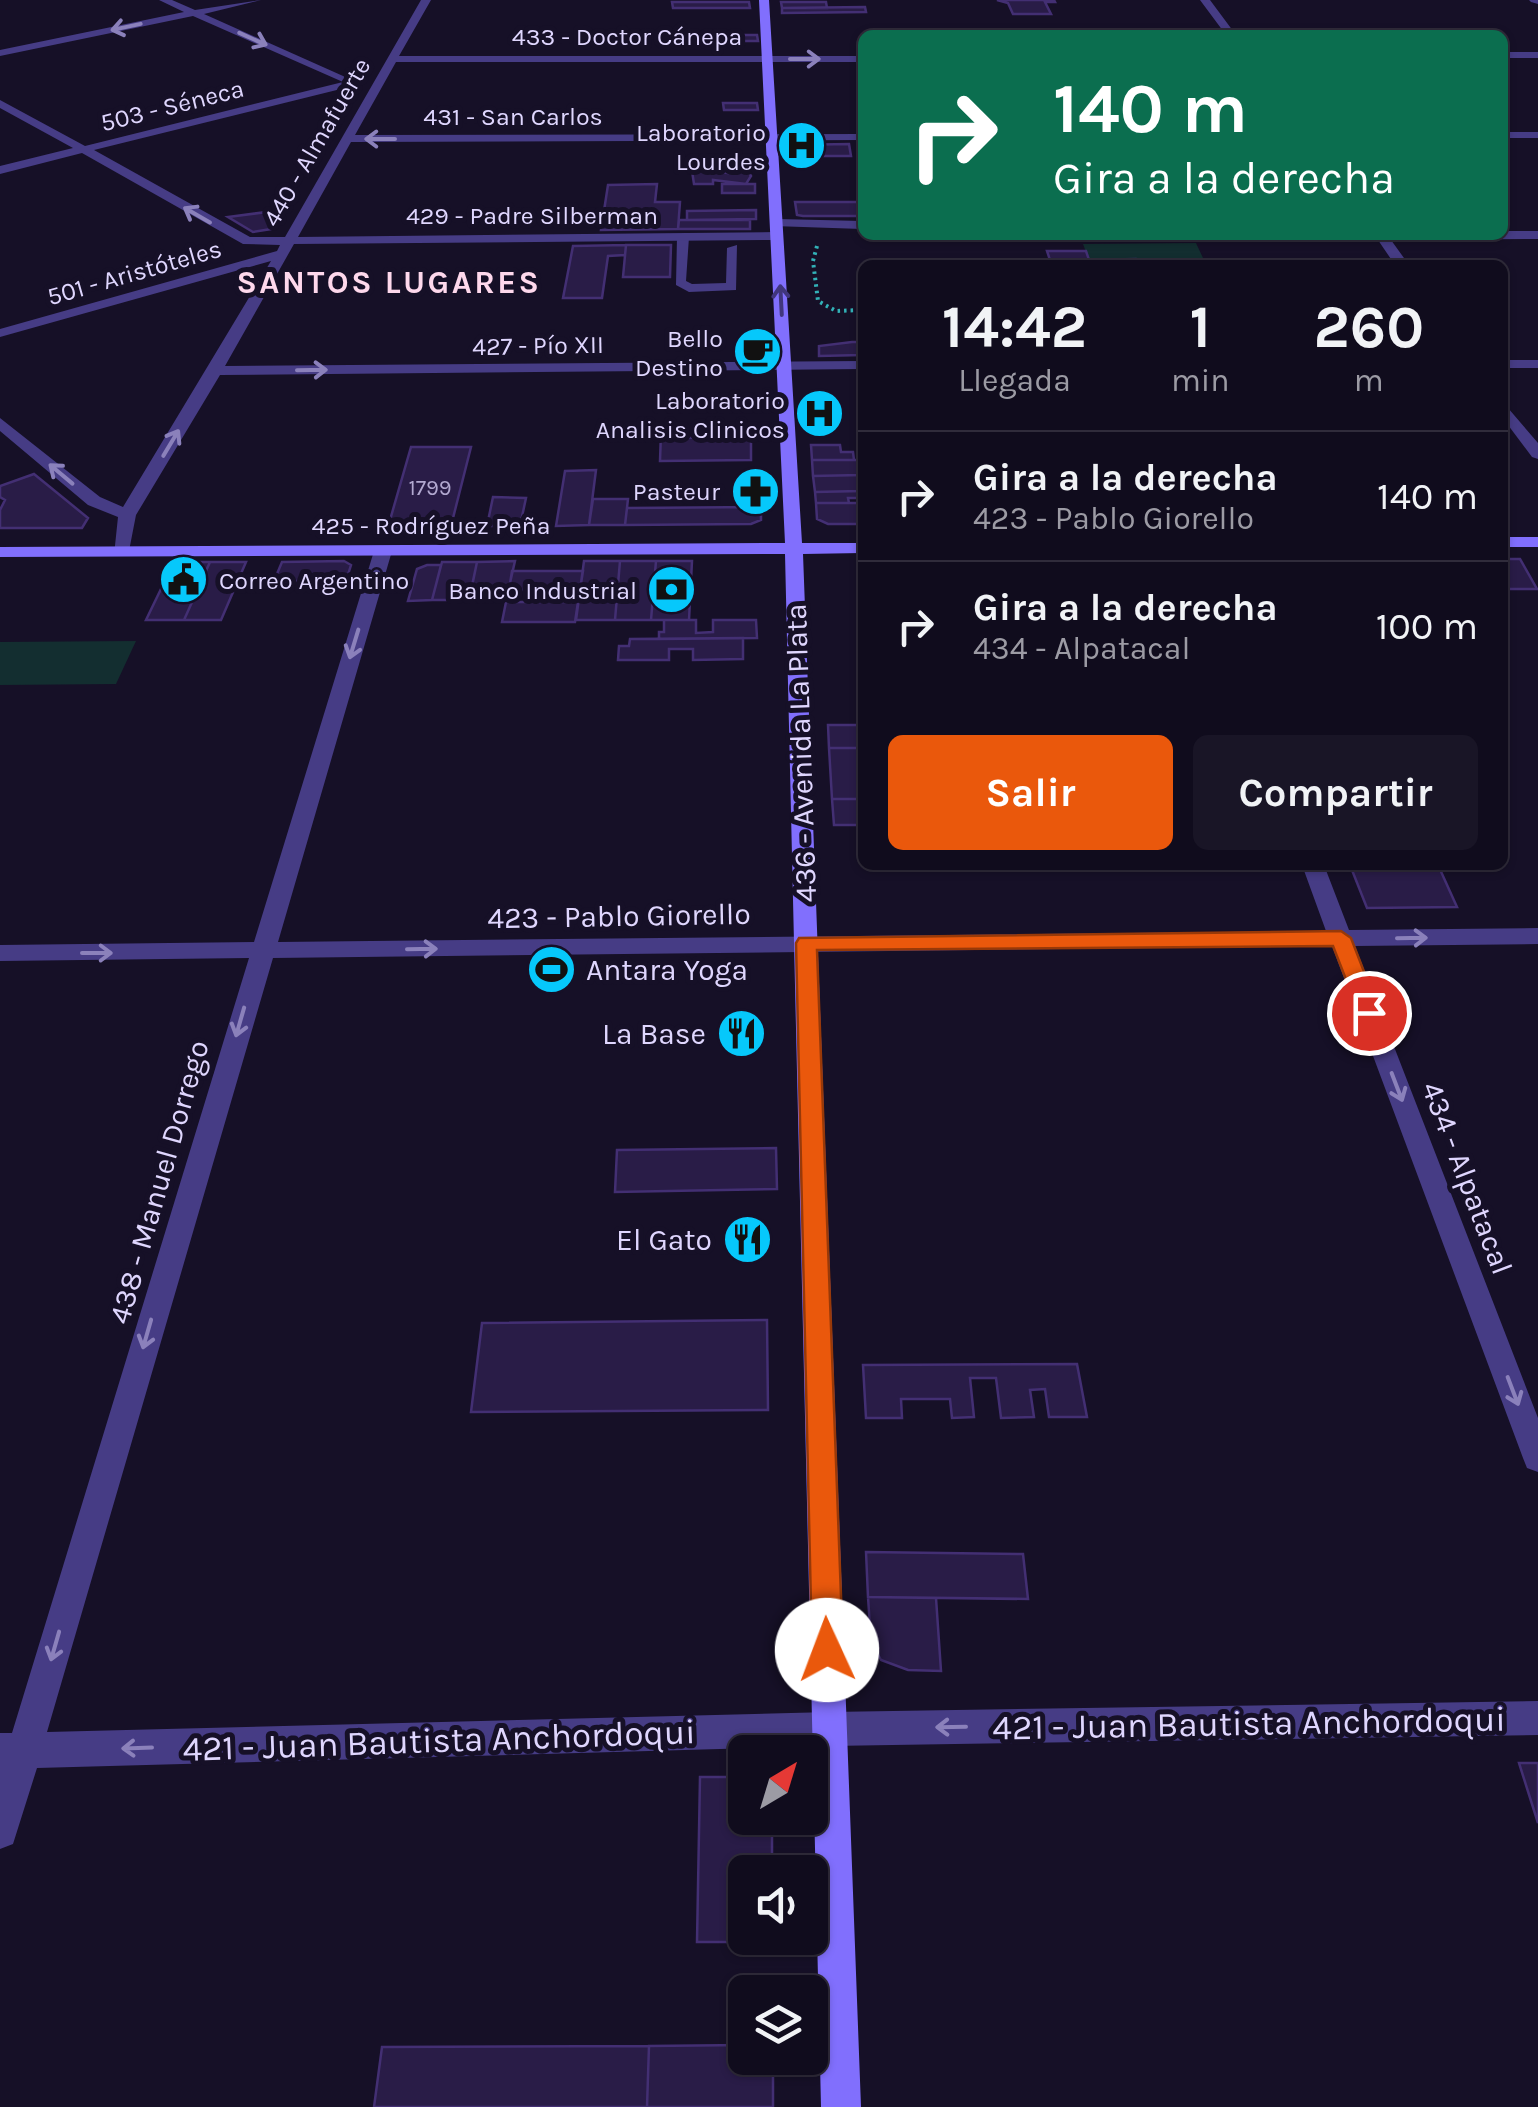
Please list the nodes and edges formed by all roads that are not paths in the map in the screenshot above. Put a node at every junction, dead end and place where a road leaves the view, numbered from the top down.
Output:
1 (164, 0) edge
2 (256, 0) edge
3 (426, 0) edge
4 (764, 0) edge
5 (1205, 0) edge
6 (194, 13) junction
7 (1228, 30) edge
8 (0, 53) edge
9 (1538, 55) edge
10 (1508, 56) edge
11 (392, 58) junction
12 (858, 58) edge
13 (767, 59) junction
14 (354, 84) junction
15 (372, 91) junction
16 (0, 103) edge
17 (1508, 135) edge
18 (1538, 135) edge
19 (772, 138) junction
20 (858, 138) edge
21 (344, 140) junction
22 (84, 150) junction
23 (0, 170) edge
24 (858, 225) edge
25 (778, 230) junction
26 (1508, 235) edge
27 (1538, 235) edge
28 (683, 236) junction
29 (284, 248) junction
30 (733, 248) dead end
31 (0, 333) edge
32 (1508, 364) edge
33 (1538, 364) edge
34 (785, 365) junction
35 (858, 365) edge
36 (215, 371) junction
37 (1508, 414) edge
38 (0, 423) edge
39 (1538, 454) edge
40 (128, 515) junction
41 (1508, 542) edge
42 (1538, 542) edge
43 (794, 548) junction
44 (858, 548) edge
45 (120, 551) junction
46 (383, 551) junction
47 (0, 552) edge
48 (1315, 870) edge
49 (1538, 936) edge
50 (1341, 938) junction
51 (806, 943) junction
52 (260, 952) junction
53 (0, 953) edge
54 (1538, 1458) edge
55 (1538, 1718) edge
56 (830, 1729) junction
57 (12, 1751) edge
58 (0, 1831) edge
59 (841, 2107) edge

1 - 6 street
2 - 6 street
3 - 11 street, 440 - Almafuerte
4 - 13 street, 436 - Avenida La Plata
5 - 7 street
6 -> 8 street
6 -> 14 street
9 - 10 street
11 - 13 street, 433 - Doctor Cánepa
11 - 15 street, 440 - Almafuerte
13 -> 12 street, 433 - Doctor Cánepa
13 - 19 street, 436 - Avenida La Plata
14 - 15 street
14 - 22 street, 503 - Séneca
15 - 21 street, 440 - Almafuerte
16 - 22 street
17 - 18 street
19 - 20 street, 431 - San Carlos
19 -> 21 street, 431 - San Carlos
19 - 25 street, 436 - Avenida La Plata
21 - 29 street, 440 - Almafuerte
22 - 23 street, 503 - Séneca
29 -> 22 street
24 - 25 street, 429 - Padre Silberman
25 - 28 street, 429 - Padre Silberman
34 -> 25 street, 436 - Avenida La Plata
26 - 27 street
28 - 29 street, 429 - Padre Silberman
28 - 30 lane
29 - 31 street, 501 - Aristóteles
29 - 36 street, 440 - Almafuerte
32 - 33 street
34 - 35 street, 427 - Pío XII
36 -> 34 street, 427 - Pío XII
34 - 43 street, 436 - Avenida La Plata
40 -> 36 street, 440 - Almafuerte
37 - 39 street
40 -> 38 street
40 - 45 street, 440 - Almafuerte
41 - 42 street
43 - 44 street, 425 - Rodríguez Peña
43 - 46 street, 425 - Rodríguez Peña
43 - 51 street, 436 - Avenida La Plata
45 - 46 street, 425 - Rodríguez Peña
45 - 47 street, 425 - Rodríguez Peña
46 -> 52 street, 438 - Manuel Dorrego
48 - 50 street, 434 - Alpatacal
50 -> 49 street, 423 - Pablo Giorello
50 - 51 street, 423 - Pablo Giorello
50 -> 54 street, 434 - Alpatacal
52 -> 51 street, 423 - Pablo Giorello
51 - 56 street, 436 - Avenida La Plata
53 -> 52 street, 423 - Pablo Giorello
52 -> 57 street, 438 - Manuel Dorrego
55 -> 56 street, 421 - Juan Bautista Anchordoqui
56 -> 57 street, 421 - Juan Bautista Anchordoqui
56 - 59 street, 436 - Avenida La Plata
57 - 58 street, 438 - Manuel Dorrego

